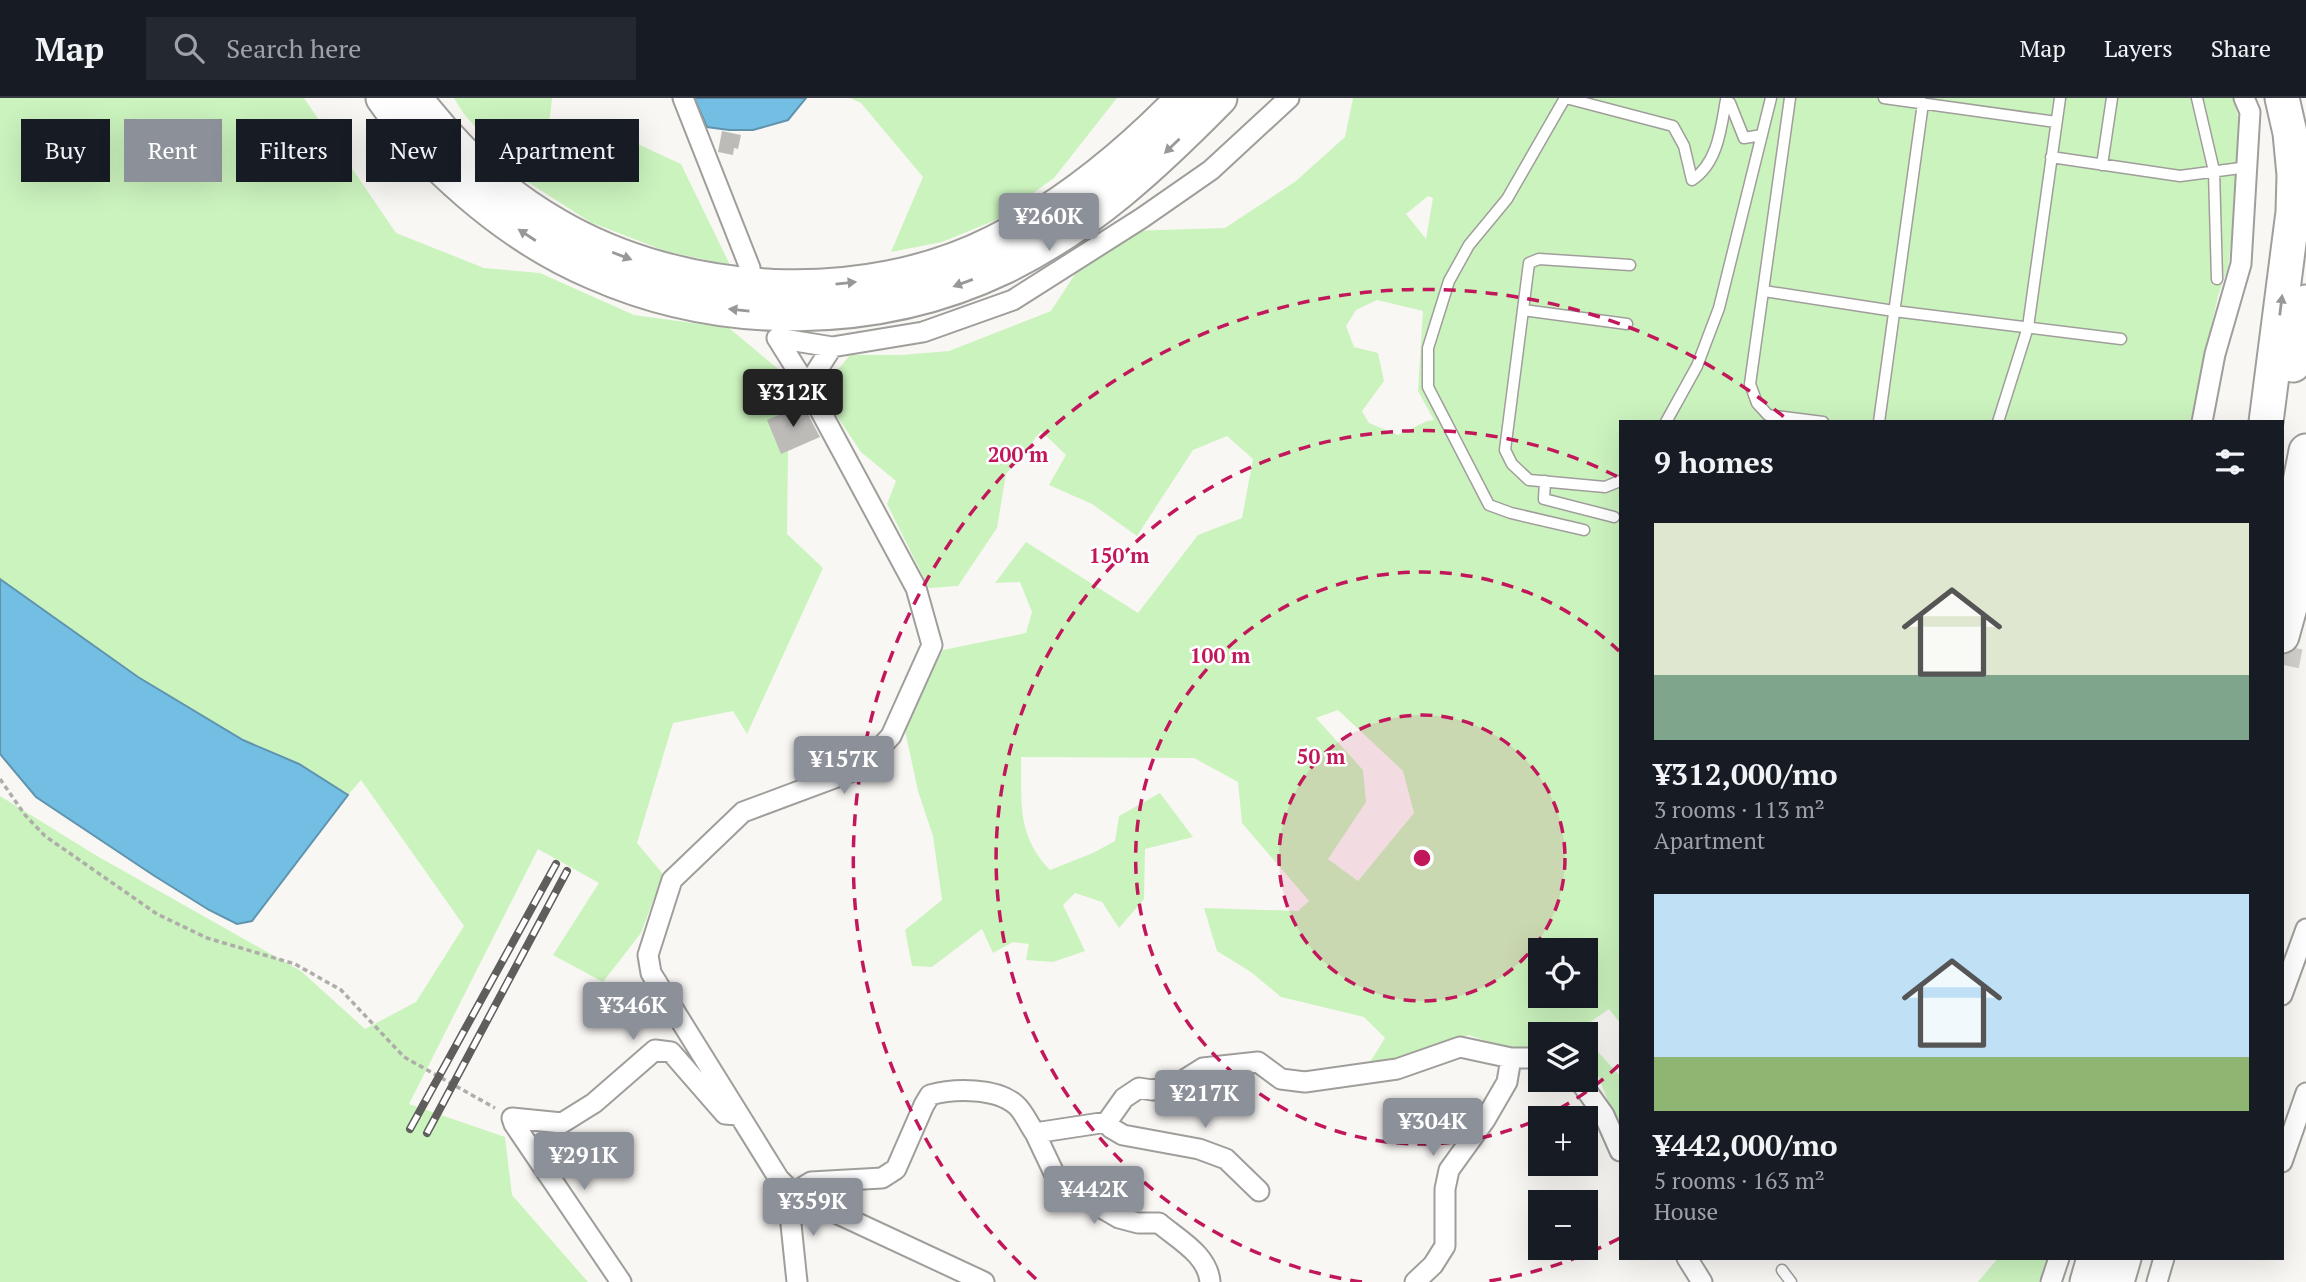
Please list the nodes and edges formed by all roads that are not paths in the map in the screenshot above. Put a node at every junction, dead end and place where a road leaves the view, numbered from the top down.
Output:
1 (383, 98) edge
2 (415, 98) edge
3 (683, 98) edge
4 (1183, 98) edge
5 (1220, 98) edge
6 (1289, 98) edge
7 (1565, 98) edge
8 (1771, 98) edge
9 (1790, 98) edge
10 (1884, 98) edge
11 (2060, 98) edge
12 (2112, 98) edge
13 (2197, 98) edge
14 (2245, 98) edge
15 (2281, 98) edge
16 (1923, 103) junction
17 (2056, 122) junction
18 (1762, 135) junction
19 (2052, 157) junction
20 (2102, 165) junction
21 (2248, 167) junction
22 (2214, 171) junction
23 (1630, 265) dead end
24 (750, 268) dead end
25 (2217, 279) dead end
26 (1764, 291) junction
27 (2306, 302) edge
28 (1523, 310) junction
29 (1894, 311) junction
30 (1627, 324) dead end
31 (2028, 327) junction
32 (2121, 339) dead end
33 (832, 347) junction
34 (807, 386) junction
35 (1667, 420) edge
36 (1807, 420) edge
37 (1879, 420) edge
38 (1999, 420) edge
39 (2202, 420) edge
40 (2266, 420) edge
41 (2282, 420) edge
42 (2306, 451) edge
43 (1545, 481) junction
44 (1619, 481) edge
45 (1614, 517) dead end
46 (1584, 530) dead end
47 (2306, 550) edge
48 (2284, 563) edge
49 (2284, 629) edge
50 (2306, 929) edge
51 (2284, 990) edge
52 (1511, 1058) junction
53 (1528, 1058) edge
54 (1588, 1092) edge
55 (2306, 1093) edge
56 (739, 1115) junction
57 (1107, 1122) junction
58 (1035, 1133) junction
59 (1619, 1150) edge
60 (2284, 1156) edge
61 (1259, 1191) dead end
62 (793, 1193) junction
63 (1688, 1260) edge
64 (2058, 1260) edge
65 (2093, 1260) edge
66 (2123, 1260) edge
67 (2163, 1260) edge
68 (1782, 1270) dead end
69 (621, 1282) edge
70 (797, 1282) edge
71 (984, 1282) edge
72 (1210, 1282) edge
73 (1415, 1282) edge
74 (1702, 1282) edge
75 (1791, 1282) edge
76 (2051, 1282) edge
77 (2087, 1282) edge
78 (2117, 1282) edge
79 (2157, 1282) edge

5 -> 1 highway
2 -> 4 highway
3 - 24 street
6 - 33 street
7 - 18 lane
7 - 46 lane
8 - 18 lane
9 - 26 lane
10 - 16 lane
11 - 17 lane
12 - 20 lane
13 - 22 lane
14 - 21 street
40 -> 15 highway
16 - 17 lane
16 - 29 lane
17 - 19 lane
18 - 35 lane
19 - 20 lane
19 - 31 lane
20 - 22 lane
21 - 22 lane
21 - 39 street
22 - 25 lane
23 - 28 lane
26 - 29 lane
26 - 36 lane
27 - 41 highway
28 - 30 lane
28 - 43 lane
29 - 31 lane
29 - 37 lane
31 - 32 lane
31 - 38 lane
33 - 34 street
33 - 34 street
34 - 56 street
42 - 48 highway
43 - 44 lane
43 - 45 lane
47 - 49 highway
50 - 51 street
52 - 53 street
52 - 57 street
52 - 73 street
54 - 59 street
55 - 60 street
56 - 62 street
56 - 69 street
57 - 58 street
57 - 61 street
58 - 62 street
58 - 72 street
62 - 70 street
62 - 71 street
63 - 74 street
64 - 76 street
65 - 77 highway
66 - 78 highway
67 - 79 street
68 - 75 lane

